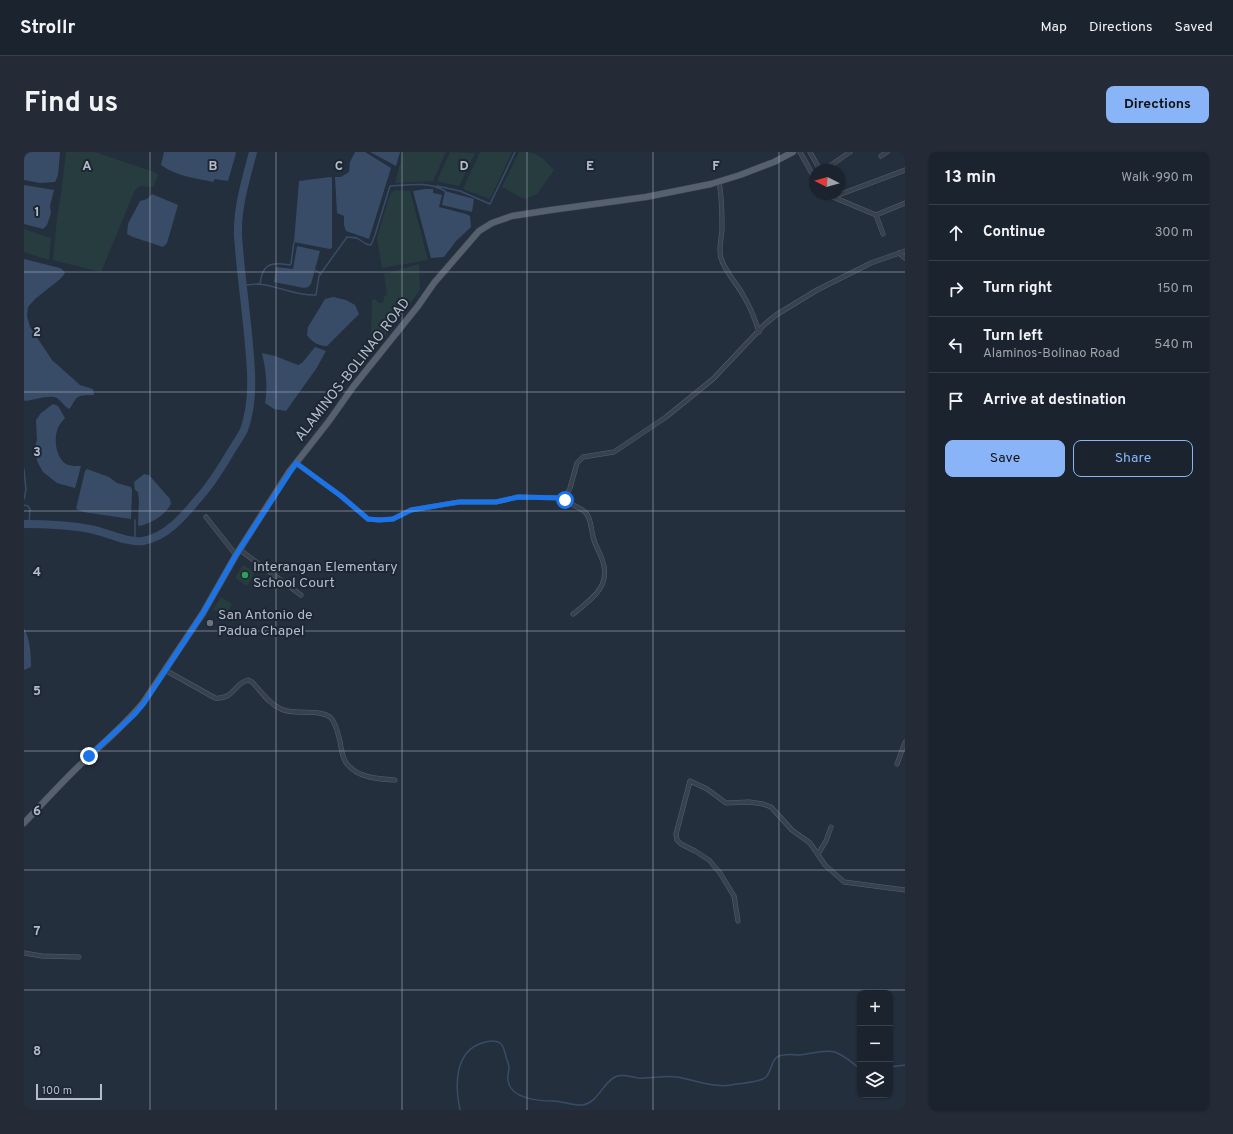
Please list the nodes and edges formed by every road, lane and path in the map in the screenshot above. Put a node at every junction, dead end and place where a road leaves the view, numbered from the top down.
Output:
1 (793, 152) edge
2 (800, 152) edge
3 (810, 152) edge
4 (850, 152) edge
5 (887, 152) edge
6 (881, 156) dead end
7 (817, 164) edge
8 (833, 164) edge
9 (809, 167) edge
10 (905, 170) edge
11 (719, 182) junction
12 (845, 192) edge
13 (840, 200) edge
14 (905, 203) edge
15 (876, 216) junction
16 (883, 234) dead end
17 (905, 251) edge
18 (899, 253) junction
19 (905, 258) edge
20 (759, 332) junction
21 (296, 463) junction
22 (564, 498) junction
23 (206, 517) dead end
24 (238, 553) junction
25 (301, 595) dead end
26 (573, 614) dead end
27 (165, 670) junction
28 (905, 742) edge
29 (897, 764) dead end
30 (395, 780) dead end
31 (24, 823) edge
32 (830, 827) dead end
33 (818, 854) junction
34 (905, 890) edge
35 (738, 921) dead end
36 (24, 953) edge
37 (79, 957) dead end

1 - 11 main road, ALAMINOS-BOLINAO ROAD
2 - 9 street
3 - 7 street
4 - 8 street
5 - 6 street
10 - 12 street
11 - 20 street
11 - 21 main road, ALAMINOS-BOLINAO ROAD
13 - 15 street
14 - 15 street
15 - 16 street
17 - 18 street
18 - 19 street
18 - 20 street
20 - 22 street
21 - 22 street
21 - 24 main road, ALAMINOS-BOLINAO ROAD
22 - 26 street
23 - 24 street
24 - 25 street
24 - 27 main road, ALAMINOS-BOLINAO ROAD
27 - 30 street
27 - 31 main road, ALAMINOS-BOLINAO ROAD
28 - 29 street
32 - 33 street
33 - 34 street
33 - 35 street
36 - 37 street

